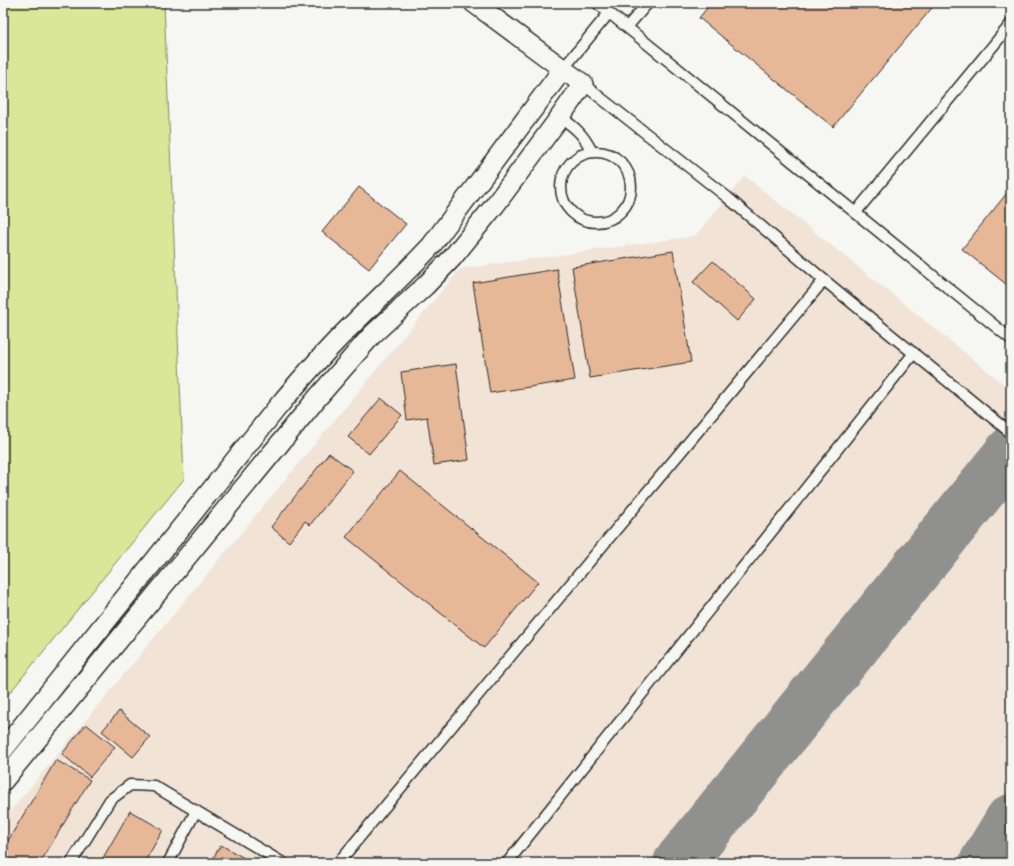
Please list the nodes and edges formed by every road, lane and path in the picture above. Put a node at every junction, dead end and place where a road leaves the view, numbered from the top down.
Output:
1 (474, 3) edge
2 (596, 3) edge
3 (648, 3) edge
4 (609, 13) junction
5 (1011, 24) edge
6 (627, 27) junction
7 (563, 69) junction
8 (583, 84) junction
9 (560, 117) junction
10 (592, 152) junction
11 (856, 212) junction
12 (824, 280) junction
13 (355, 322) junction
14 (372, 336) junction
15 (1011, 339) edge
16 (914, 353) junction
17 (1011, 433) edge
18 (3, 750) edge
19 (3, 781) edge
20 (196, 811) junction
21 (71, 863) edge
22 (168, 863) edge
23 (283, 863) edge
24 (338, 863) edge
25 (507, 863) edge

1 - 7 street
2 - 4 lane
3 - 6 lane
4 - 6 lane
4 - 7 lane
5 - 11 lane
6 - 11 lane
7 - 8 street
7 - 13 street
8 - 9 street
8 - 12 lane
9 - 10 lane
9 - 14 street
10 - 10 lane
11 - 15 lane
12 - 16 lane
12 - 24 lane
13 - 14 street
13 - 18 street
14 - 19 street
16 - 17 lane
16 - 25 lane
20 - 21 lane
20 - 22 lane
20 - 23 lane

